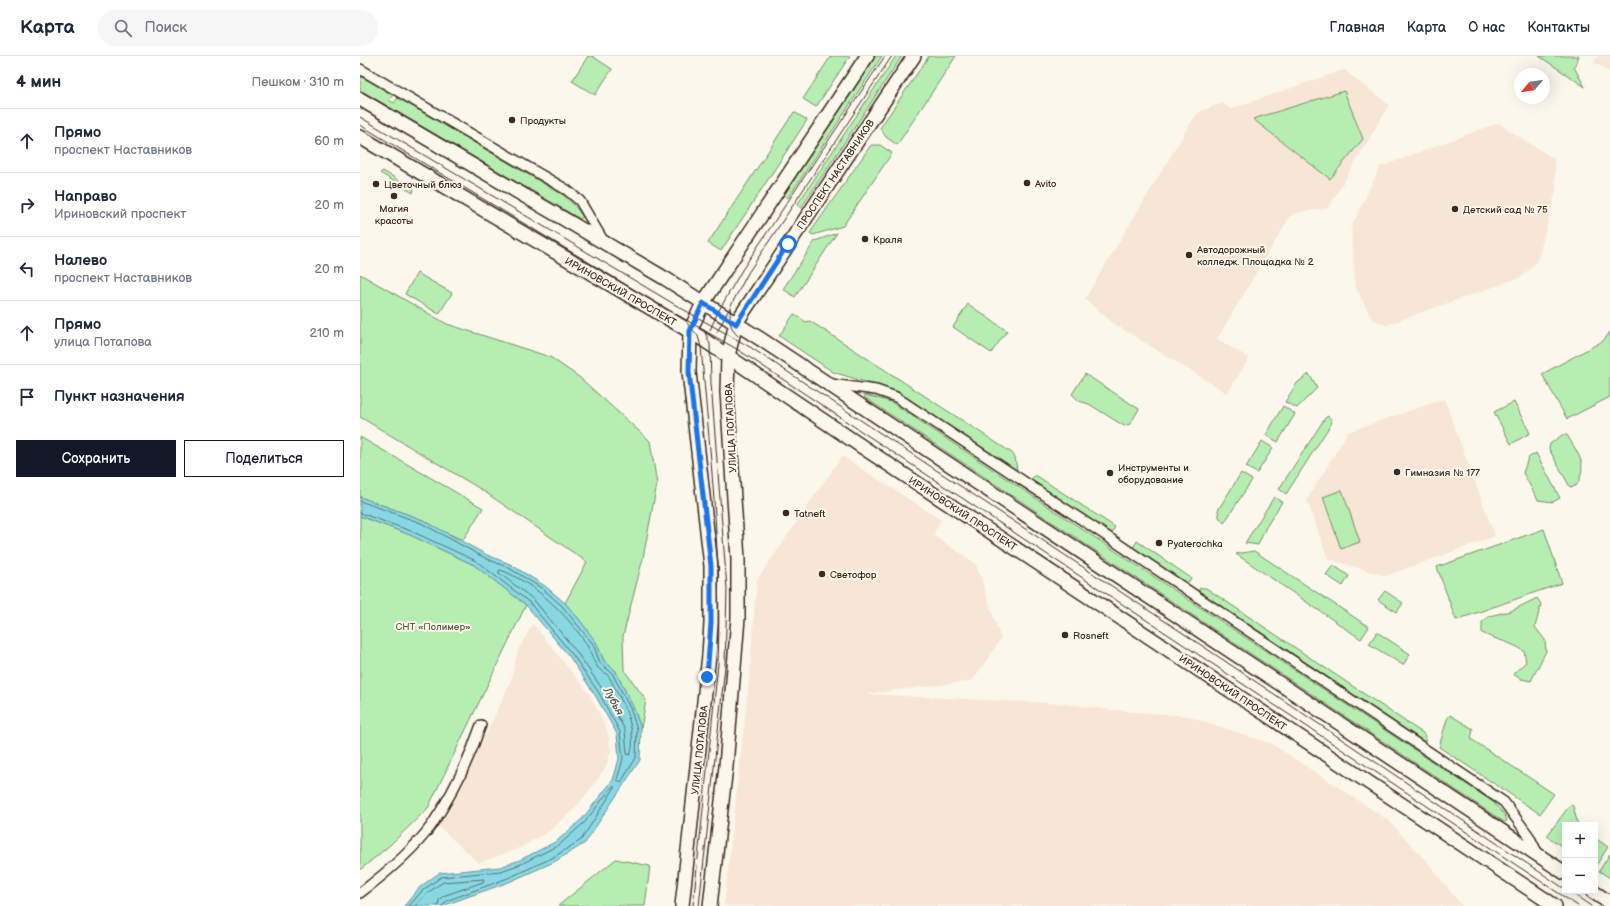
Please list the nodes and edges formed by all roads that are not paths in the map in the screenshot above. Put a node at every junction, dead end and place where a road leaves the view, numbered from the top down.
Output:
1 (866, 56) edge
2 (914, 56) edge
3 (360, 69) edge
4 (360, 99) edge
5 (360, 137) edge
6 (605, 243) junction
7 (703, 303) junction
8 (736, 324) junction
9 (690, 331) junction
10 (728, 356) junction
11 (827, 383) junction
12 (481, 725) dead end
13 (1538, 855) junction
14 (1562, 871) edge
15 (360, 893) edge
16 (1596, 894) edge
17 (1610, 903) edge
18 (682, 906) edge
19 (710, 906) edge
20 (1555, 906) edge

1 - 7 main road
2 - 8 main road, ПРОСПЕКТ НАСТАВНИКОВ
3 - 6 street
4 - 6 main road
5 - 9 main road, ИРИНОВСКИЙ ПРОСПЕКТ
6 - 7 main road
7 - 8 main road
7 - 9 main road
8 - 10 main road, ПРОСПЕКТ НАСТАВНИКОВ
8 - 11 main road
9 - 10 main road, ИРИНОВСКИЙ ПРОСПЕКТ
9 - 18 main road, УЛИЦА ПОТАПОВА
10 - 19 main road, УЛИЦА ПОТАПОВА
10 - 20 main road, ИРИНОВСКИЙ ПРОСПЕКТ
11 - 13 main road
11 - 13 street
12 - 15 street
13 - 14 main road
16 - 17 main road

